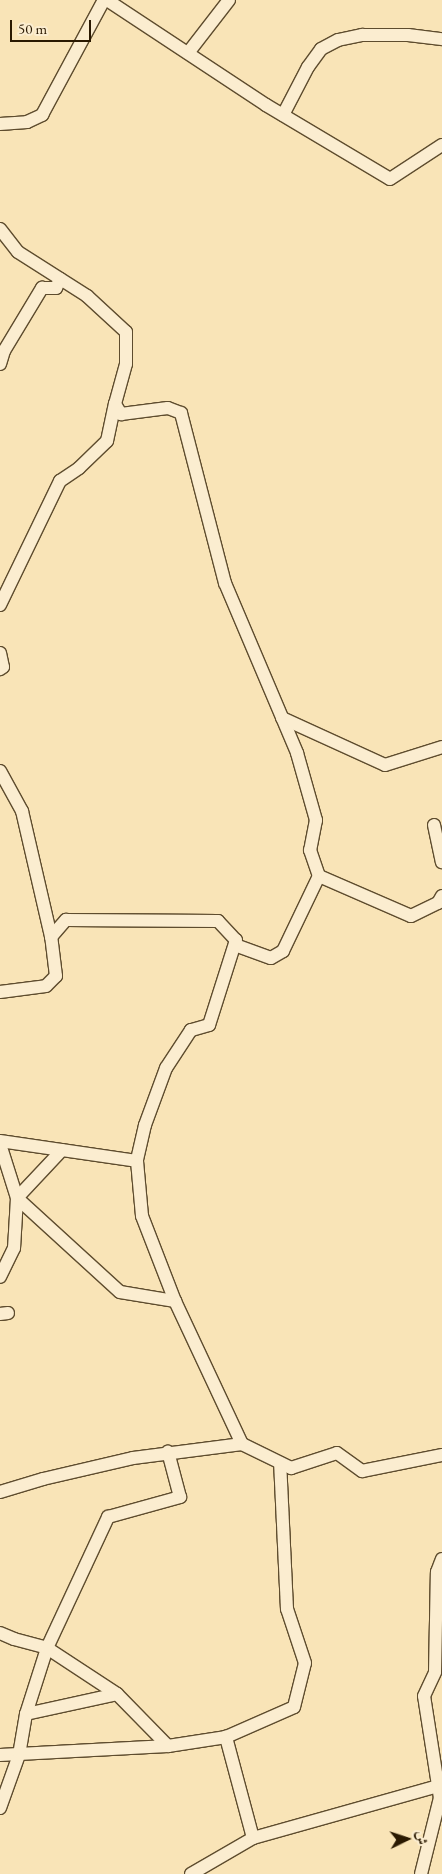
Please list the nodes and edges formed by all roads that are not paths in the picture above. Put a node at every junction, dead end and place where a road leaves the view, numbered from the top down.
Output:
1 (105, 0) edge
2 (229, 0) edge
3 (442, 39) edge
4 (188, 53) junction
5 (283, 115) junction
6 (0, 124) edge
7 (442, 145) edge
8 (0, 229) edge
9 (60, 279) junction
10 (2, 350) edge
11 (0, 364) edge
12 (115, 404) junction
13 (0, 605) edge
14 (0, 653) edge
15 (0, 669) edge
16 (282, 718) junction
17 (442, 747) edge
18 (0, 771) edge
19 (434, 824) dead end
20 (442, 862) edge
21 (319, 876) junction
22 (442, 896) edge
23 (51, 937) junction
24 (234, 945) junction
25 (0, 992) edge
26 (0, 1142) edge
27 (62, 1150) junction
28 (137, 1161) junction
29 (17, 1198) junction
30 (0, 1277) edge
31 (175, 1301) junction
32 (242, 1444) junction
33 (168, 1452) junction
34 (442, 1454) edge
35 (280, 1463) junction
36 (0, 1492) edge
37 (442, 1559) edge
38 (439, 1629) edge
39 (0, 1632) edge
40 (47, 1648) junction
41 (116, 1694) junction
42 (26, 1714) junction
43 (226, 1737) junction
44 (168, 1746) junction
45 (0, 1755) edge
46 (19, 1755) junction
47 (440, 1785) edge
48 (0, 1808) edge
49 (253, 1838) junction
50 (192, 1874) edge
51 (421, 1874) edge

1 - 4 street
1 - 6 street
2 - 4 street
3 - 5 street
4 - 5 street
5 - 7 street
8 - 9 street
9 - 10 street
9 - 12 street
10 - 11 street
12 - 13 street
12 - 16 street
14 - 15 street
16 - 17 street
16 - 21 street
18 - 23 street
19 - 20 street
21 - 22 street
21 - 24 street
23 - 24 street
23 - 25 street
24 - 28 street
26 - 27 street
26 - 29 street
27 - 28 street
27 - 29 street
28 - 31 street
29 - 30 street
29 - 31 street
31 - 32 street
32 - 33 street
32 - 35 street
33 - 36 street
33 - 40 street
34 - 35 street
35 - 43 street
37 - 38 street
38 - 47 street
39 - 40 street
40 - 41 street
40 - 42 street
41 - 42 street
41 - 44 street
42 - 46 street
43 - 44 street
43 - 49 street
44 - 46 street
45 - 46 street
46 - 48 street
47 - 49 street
47 - 51 street
49 - 50 street

